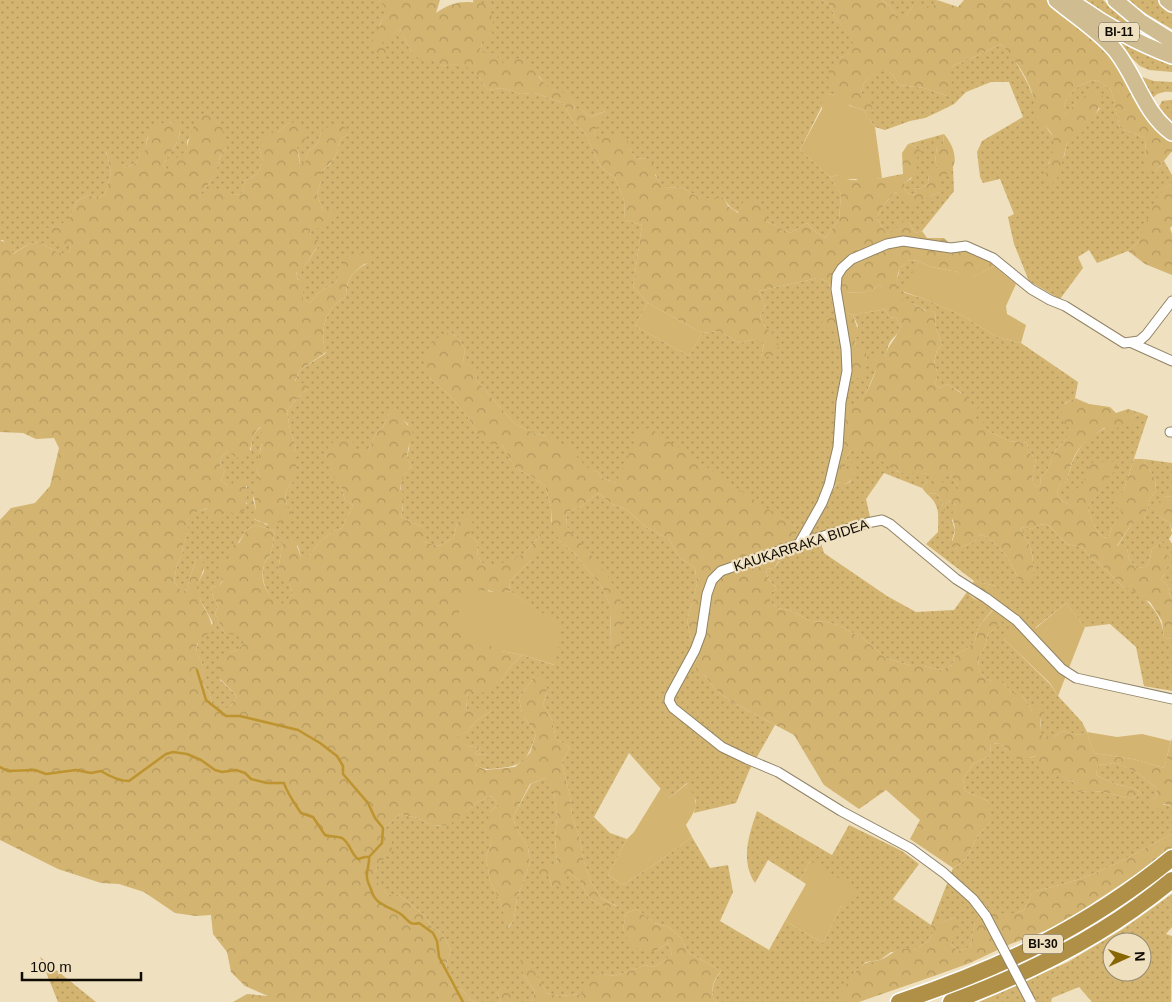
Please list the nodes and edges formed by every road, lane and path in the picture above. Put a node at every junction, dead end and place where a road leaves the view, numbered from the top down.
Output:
1 (1056, 0) edge
2 (1070, 0) edge
3 (1115, 0) edge
4 (1167, 0) edge
5 (1172, 4) edge
6 (1172, 41) edge
7 (1172, 56) edge
8 (1172, 133) edge
9 (1172, 301) edge
10 (1132, 343) junction
11 (1172, 361) edge
12 (800, 544) junction
13 (1172, 699) edge
14 (1172, 858) edge
15 (1172, 880) edge
16 (899, 1002) edge
17 (951, 1002) edge
18 (1031, 1002) edge

1 - 8 main road
2 - 7 main road, BI-11
3 - 6 main road, BI-11
4 - 5 main road
9 - 10 street
10 - 11 street
10 - 12 street
12 - 13 street, KAUKARRAKA BIDEA
12 - 18 street, KAUKARRAKA BIDEA, bridge
14 - 16 highway, BI-30
15 - 17 highway, BI-30

